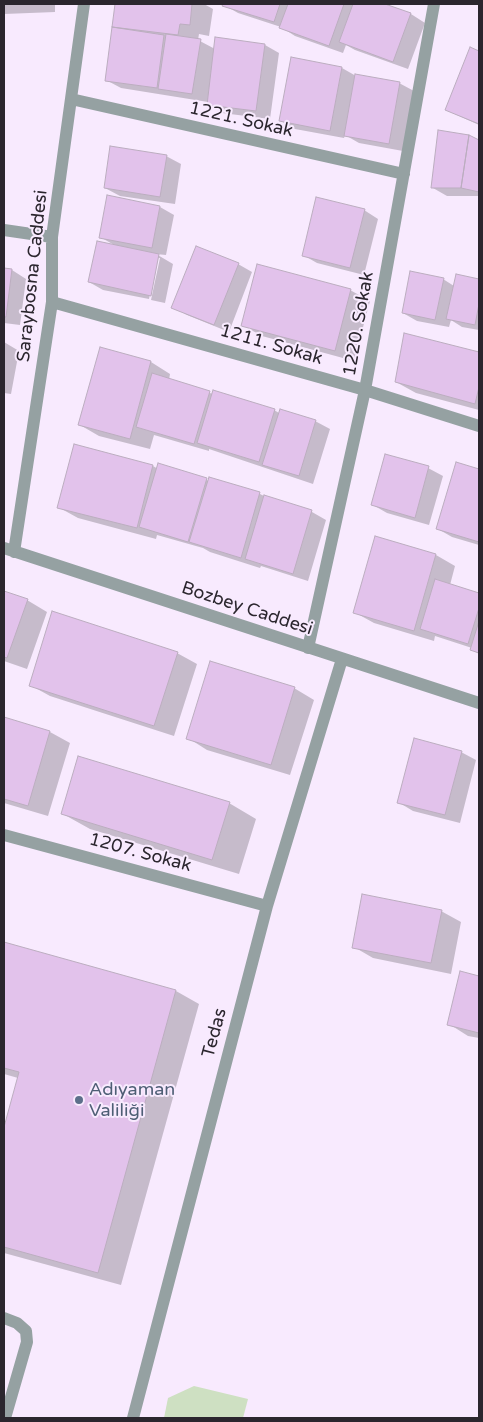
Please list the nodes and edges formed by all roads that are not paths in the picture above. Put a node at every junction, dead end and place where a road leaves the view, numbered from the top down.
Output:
1 (84, 4) edge
2 (434, 4) edge
3 (71, 99) junction
4 (404, 174) junction
5 (4, 230) edge
6 (52, 236) junction
7 (52, 302) junction
8 (365, 390) junction
9 (479, 426) edge
10 (9, 550) edge
11 (308, 648) junction
12 (342, 659) junction
13 (479, 703) edge
14 (4, 835) edge
15 (267, 906) junction
16 (4, 1318) edge
17 (5, 1418) edge
18 (132, 1418) edge

1 - 3 street, Saraybosna Caddesi
2 - 4 street, 1220. Sokak
3 - 4 street, 1221. Sokak
3 - 6 street, Saraybosna Caddesi
4 - 8 street, 1220. Sokak
5 - 6 street
6 - 7 street, Saraybosna Caddesi
7 - 8 street, 1211. Sokak
7 - 10 street, Saraybosna Caddesi
8 - 9 street, 1211. Sokak
8 - 11 street, 1220. Sokak
10 - 11 street, Bozbey Caddesi
11 - 12 street, Bozbey Caddesi
12 - 13 street, Bozbey Caddesi
12 - 15 street, Tedas
14 - 15 street, 1207. Sokak
15 - 18 street, Tedas
16 - 17 street

